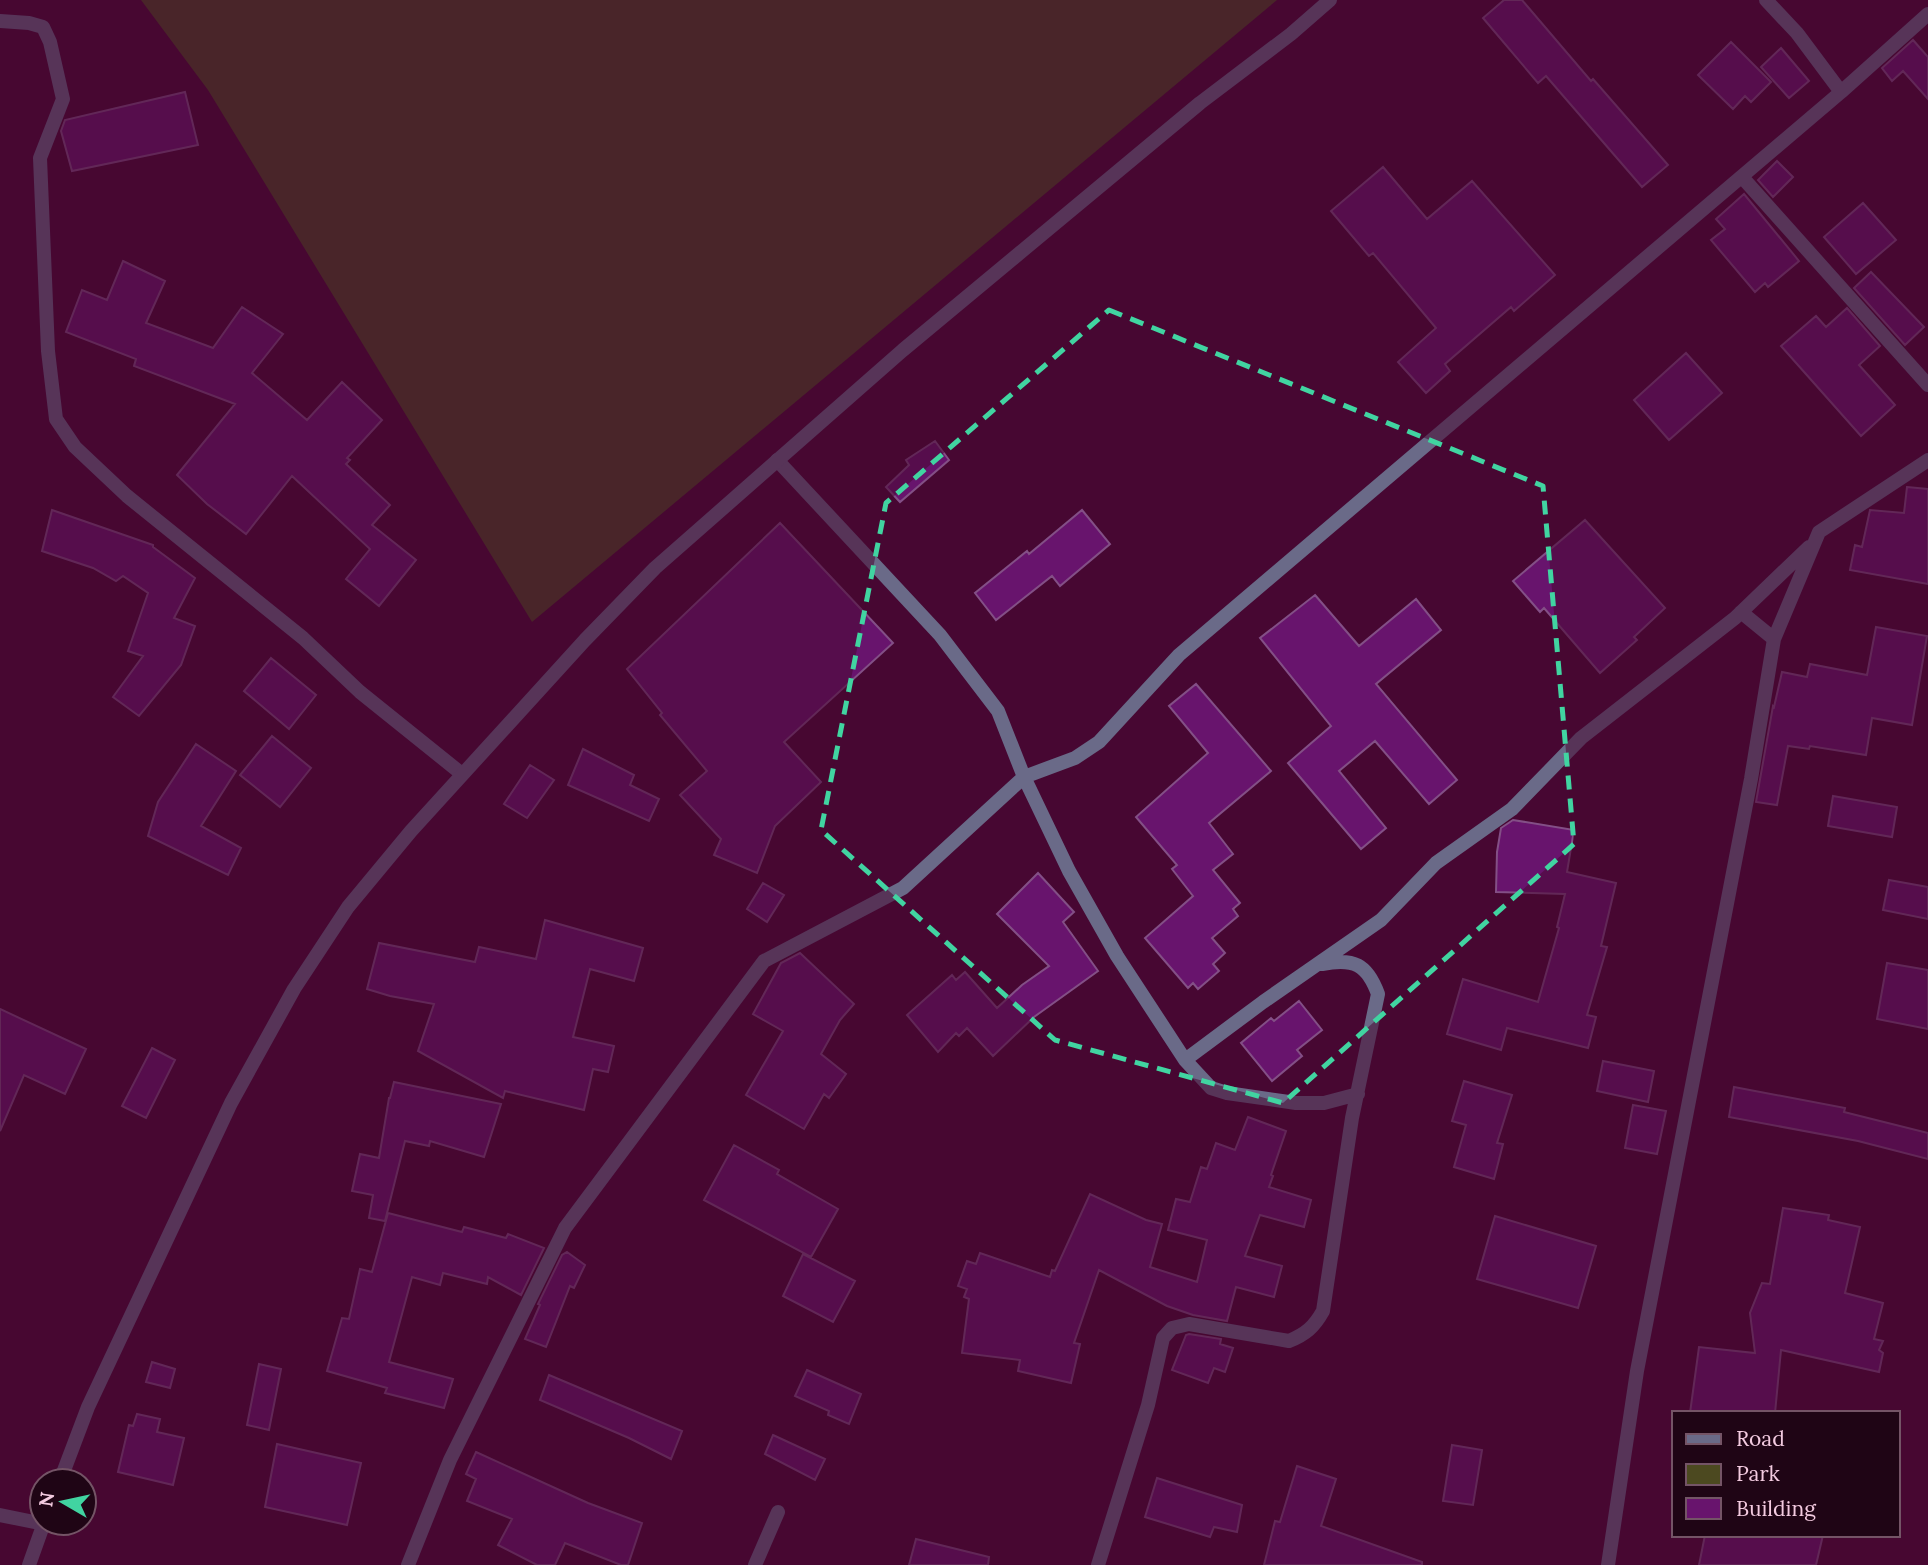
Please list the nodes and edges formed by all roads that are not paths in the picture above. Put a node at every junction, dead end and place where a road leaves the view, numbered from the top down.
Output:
1 (1330, 0) edge
2 (1766, 0) edge
3 (1928, 14) edge
4 (0, 22) edge
5 (1841, 92) junction
6 (1742, 177) junction
7 (1928, 385) edge
8 (777, 460) junction
9 (1928, 460) edge
10 (1815, 541) junction
11 (1741, 612) junction
12 (1774, 639) junction
13 (462, 774) junction
14 (1024, 777) junction
15 (1317, 965) junction
16 (1185, 1060) junction
17 (1358, 1094) junction
18 (65, 1467) edge
19 (778, 1512) dead end
20 (0, 1515) edge
21 (28, 1520) edge
22 (39, 1537) edge
23 (29, 1565) edge
24 (408, 1565) edge
25 (755, 1565) edge
26 (1098, 1565) edge
27 (1608, 1565) edge

1 - 8 street
2 - 5 street
3 - 5 street
4 - 13 street
5 - 6 street
6 - 7 street
6 - 14 street
8 - 13 street
8 - 14 street
9 - 10 street
10 - 11 street
10 - 12 street
11 - 12 street
11 - 15 street
12 - 27 street
13 - 18 street
14 - 16 street
14 - 24 street
15 - 16 street
15 - 17 street
16 - 17 street
17 - 26 street
19 - 25 street
20 - 21 street
22 - 23 street

